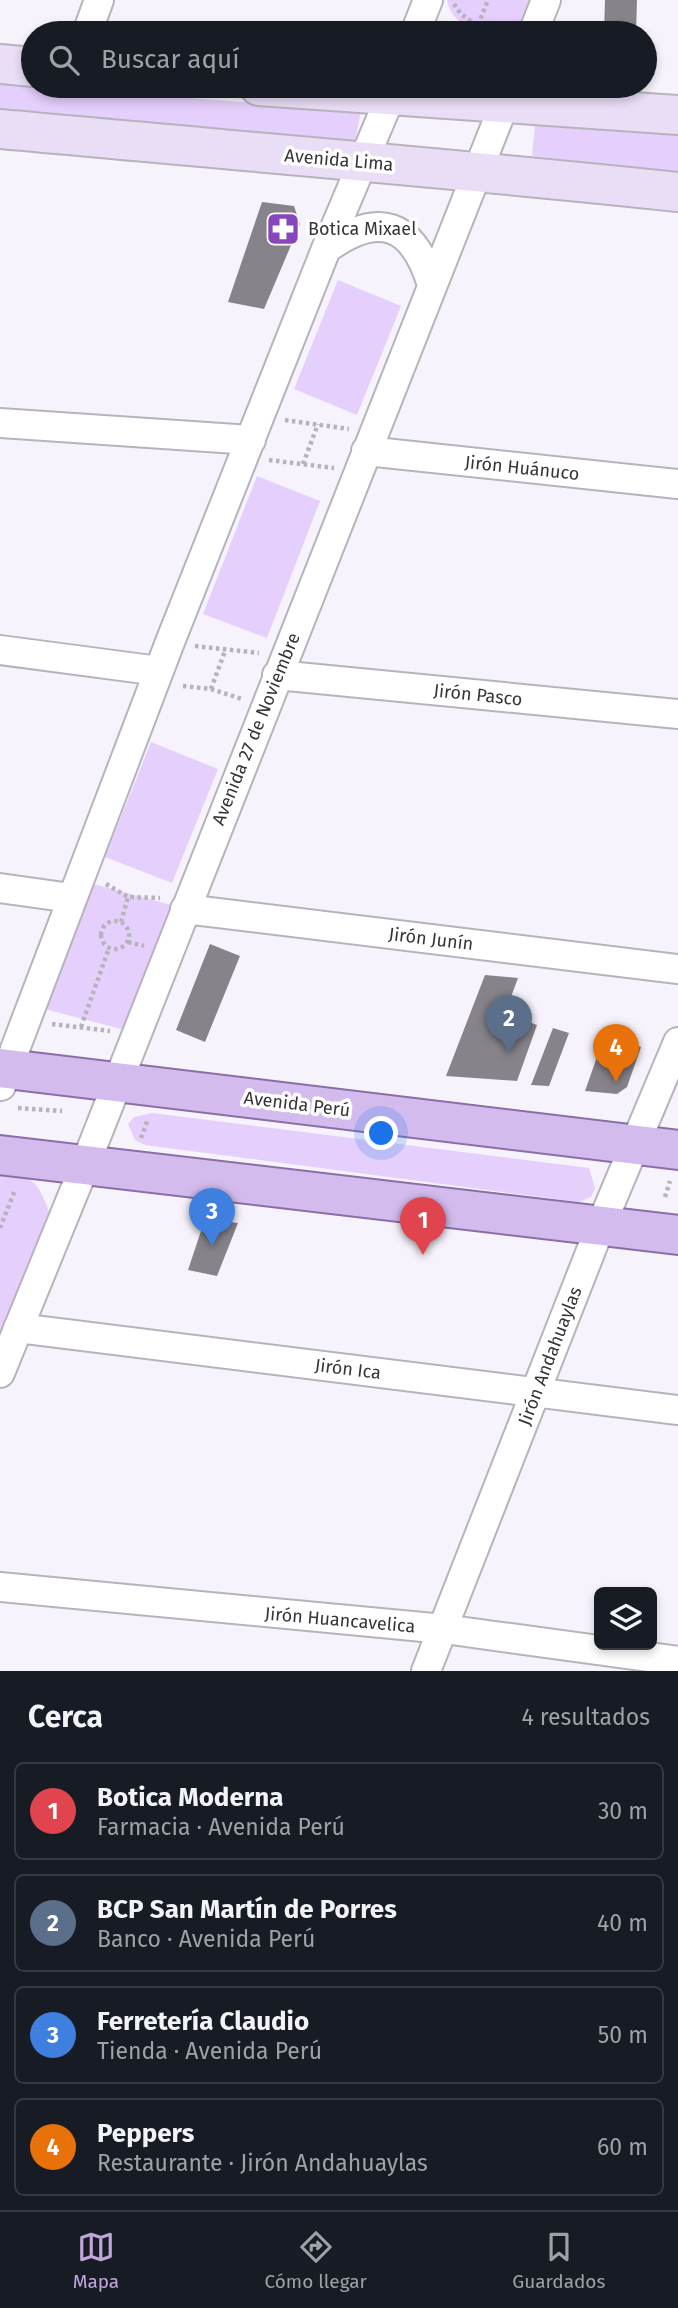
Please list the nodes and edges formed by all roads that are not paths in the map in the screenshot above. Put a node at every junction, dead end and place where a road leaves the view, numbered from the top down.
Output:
1 (99, 0) edge
2 (428, 0) edge
3 (546, 0) edge
4 (91, 21) edge
5 (420, 21) edge
6 (529, 21) edge
7 (0, 64) edge
8 (21, 66) edge
9 (391, 98) edge
10 (506, 98) edge
11 (540, 98) edge
12 (678, 115) edge
13 (0, 129) edge
14 (364, 163) junction
15 (478, 170) junction
16 (678, 191) edge
17 (326, 249) junction
18 (432, 285) junction
19 (0, 424) edge
20 (252, 438) junction
21 (366, 451) junction
22 (678, 484) edge
23 (0, 650) edge
24 (281, 664) junction
25 (156, 677) junction
26 (678, 714) edge
27 (0, 888) edge
28 (71, 898) junction
29 (187, 904) junction
30 (678, 969) edge
31 (678, 1042) edge
32 (5, 1083) edge
33 (110, 1098) junction
34 (635, 1145) junction
35 (678, 1150) edge
36 (15, 1156) edge
37 (85, 1165) junction
38 (601, 1225) junction
39 (678, 1235) edge
40 (18, 1328) junction
41 (0, 1373) edge
42 (535, 1392) junction
43 (678, 1410) edge
44 (0, 1587) edge
45 (444, 1629) junction
46 (678, 1661) edge
47 (426, 1671) edge

1 - 4 street
2 - 5 street
3 - 6 street
7 - 8 main road
9 - 14 street
10 - 15 street, Avenida 27 de Noviembre
11 - 12 main road
13 - 14 main road, Avenida Lima
14 - 15 main road, Avenida Lima
14 - 17 street
15 - 16 main road, Avenida Lima
15 - 18 street, Avenida 27 de Noviembre
17 - 18 street
17 - 20 street
18 - 21 street, Avenida 27 de Noviembre
19 - 20 street
20 - 25 street
21 - 22 street, Jirón Huánuco
21 - 24 street, Avenida 27 de Noviembre
23 - 25 street
24 - 26 street, Jirón Pasco
24 - 29 street, Avenida 27 de Noviembre
25 - 28 street
27 - 28 street
28 - 32 street
29 - 30 street, Jirón Junín
29 - 33 street, Avenida 27 de Noviembre
31 - 34 street, Jirón Andahuaylas
32 - 33 main road, Avenida Perú
33 - 34 main road, Avenida Perú
33 - 37 street, Avenida 27 de Noviembre
34 - 35 main road, Avenida Perú
34 - 38 street, Jirón Andahuaylas
36 - 37 main road
37 - 38 main road
37 - 40 street, Avenida 27 de Noviembre
38 - 39 main road
38 - 42 street, Jirón Andahuaylas
40 - 41 street, Avenida 27 de Noviembre
40 - 42 street, Jirón Ica
42 - 43 street, Jirón Ica
42 - 45 street, Jirón Andahuaylas
44 - 45 street, Jirón Huancavelica
45 - 46 street, Jirón Huancavelica
45 - 47 street, Jirón Andahuaylas

